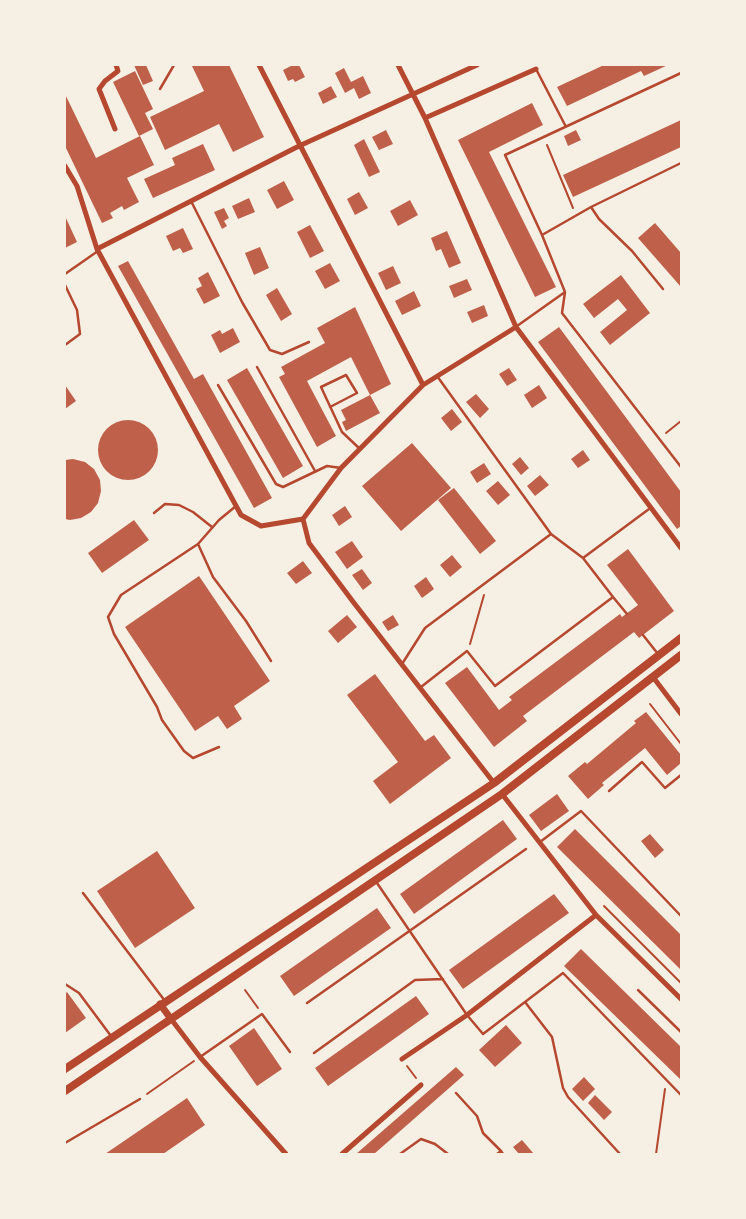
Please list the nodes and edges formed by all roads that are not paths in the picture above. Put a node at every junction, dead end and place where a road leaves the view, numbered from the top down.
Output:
1 (116, 65) edge
2 (174, 65) edge
3 (259, 65) edge
4 (398, 65) edge
5 (477, 65) edge
6 (536, 69) joint
7 (681, 73) edge
8 (160, 89) dead end
9 (414, 95) junction
10 (425, 118) junction
11 (565, 125) junction
12 (115, 129) dead end
13 (299, 146) junction
14 (681, 163) edge
15 (65, 166) edge
16 (191, 201) junction
17 (591, 207) junction
18 (542, 235) junction
19 (97, 250) junction
20 (65, 274) edge
21 (65, 285) edge
22 (663, 289) dead end
23 (565, 292) junction
24 (516, 327) junction
25 (309, 342) dead end
26 (65, 345) edge
27 (257, 367) dead end
28 (436, 376) junction
29 (218, 385) dead end
30 (423, 385) junction
31 (330, 407) junction
32 (360, 449) junction
33 (681, 467) edge
34 (341, 468) junction
35 (315, 471) junction
36 (236, 506) junction
37 (651, 508) junction
38 (154, 513) dead end
39 (303, 519) junction
40 (212, 527) junction
41 (551, 534) junction
42 (198, 544) junction
43 (681, 548) edge
44 (583, 558) junction
45 (613, 597) junction
46 (627, 614) dead end
47 (643, 635) dead end
48 (681, 638) edge
49 (660, 655) junction
50 (681, 655) edge
51 (271, 661) dead end
52 (402, 664) junction
53 (653, 677) junction
54 (421, 687) junction
55 (681, 714) edge
56 (219, 747) dead end
57 (681, 775) edge
58 (494, 783) junction
59 (610, 790) dead end
60 (502, 793) junction
61 (538, 843) junction
62 (526, 849) dead end
63 (375, 880) junction
64 (83, 894) dead end
65 (596, 915) junction
66 (681, 916) edge
67 (410, 931) junction
68 (443, 979) junction
69 (65, 984) edge
70 (638, 990) dead end
71 (681, 999) edge
72 (162, 1002) junction
73 (524, 1002) junction
74 (307, 1003) dead end
75 (467, 1015) junction
76 (171, 1019) junction
77 (681, 1032) edge
78 (111, 1037) junction
79 (290, 1052) dead end
80 (314, 1053) dead end
81 (200, 1057) junction
82 (402, 1059) road end
83 (65, 1069) edge
84 (421, 1086) road end
85 (65, 1091) edge
86 (456, 1093) dead end
87 (681, 1095) edge
88 (140, 1098) road end
89 (65, 1143) edge
90 (500, 1153) edge
91 (286, 1154) edge
92 (342, 1154) edge
93 (400, 1154) edge
94 (448, 1154) edge
95 (620, 1154) edge

1 - 12 street
2 - 8 lane
3 - 13 street
4 - 9 street
5 - 9 street
6 - 10 street
6 - 11 lane
7 - 11 lane
9 - 10 street
9 - 13 street
10 - 24 street
11 - 18 lane
13 - 16 street
13 - 30 street
14 - 17 lane
15 - 19 street
16 - 19 street
16 - 25 lane
17 - 18 lane
17 - 22 lane
18 - 23 lane
19 - 20 lane
19 - 36 street
21 - 26 lane
23 - 24 lane
23 - 33 lane
24 - 28 street
24 - 37 street
27 - 35 lane
28 - 30 street
28 - 41 lane
29 - 35 lane
30 - 32 street
31 - 31 lane
31 - 32 lane
32 - 34 street
34 - 35 lane
34 - 39 street
36 - 39 street
36 - 40 lane
37 - 43 street
37 - 44 lane
38 - 40 lane
39 - 52 street
40 - 42 lane
41 - 44 lane
41 - 52 lane
42 - 51 lane
42 - 56 lane
44 - 45 lane
45 - 46 lane
45 - 54 lane
47 - 49 lane
48 - 49 main road
49 - 58 main road
50 - 53 main road
52 - 54 street
53 - 55 street
53 - 60 main road
54 - 58 street
57 - 59 lane
58 - 60 street
58 - 72 main road
60 - 61 street
60 - 63 main road
61 - 65 street
61 - 66 lane
62 - 67 lane
63 - 67 lane
63 - 76 main road
64 - 72 lane
65 - 71 street
65 - 75 street
67 - 68 lane
67 - 74 lane
68 - 75 lane
68 - 80 lane
69 - 78 lane
70 - 77 lane
72 - 76 street
72 - 78 main road
73 - 75 lane
73 - 87 lane
73 - 95 lane
75 - 82 street
76 - 81 street
76 - 85 main road
78 - 83 main road
79 - 81 lane
81 - 91 street
84 - 92 street
86 - 90 lane
88 - 89 lane
93 - 94 lane

